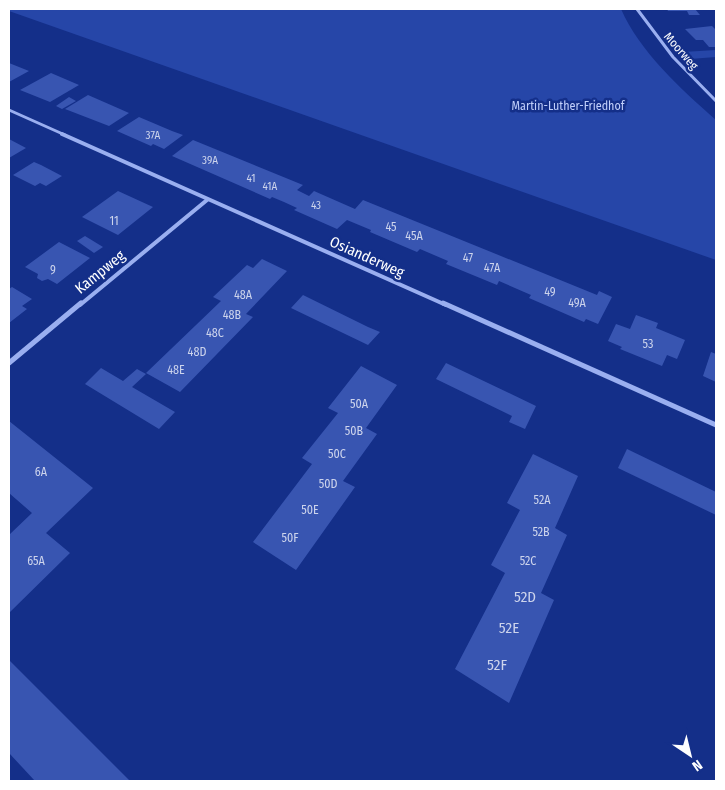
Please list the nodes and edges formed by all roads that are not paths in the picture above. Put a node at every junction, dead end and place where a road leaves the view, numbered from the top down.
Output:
1 (637, 9) edge
2 (716, 101) edge
3 (9, 110) edge
4 (207, 200) junction
5 (9, 363) edge
6 (716, 425) edge

1 - 2 street, Moorweg
3 - 4 street, Osianderweg
4 - 5 street, Kampweg
4 - 6 street, Osianderweg

